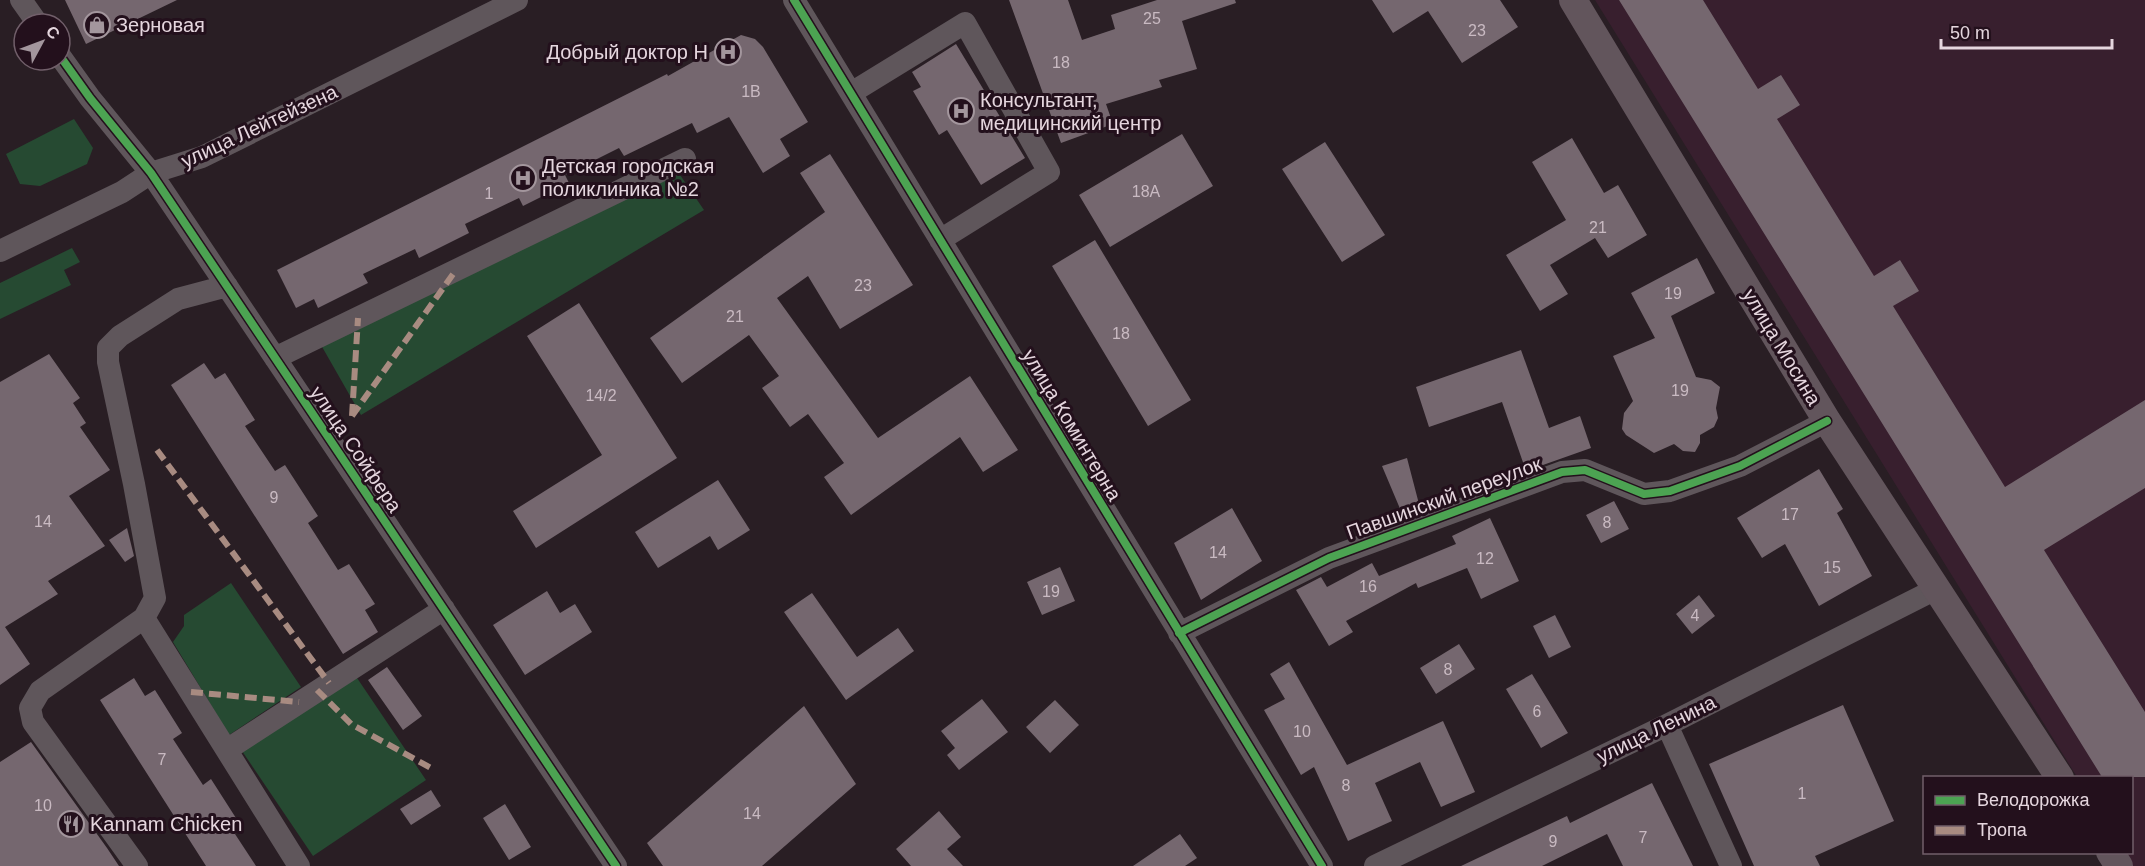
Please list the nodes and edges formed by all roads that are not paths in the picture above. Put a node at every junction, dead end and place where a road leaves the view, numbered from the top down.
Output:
1 (517, 0) edge
2 (794, 0) edge
3 (1573, 0) edge
4 (482, 8) edge
5 (71, 72) edge
6 (851, 93) junction
7 (685, 159) dead end
8 (151, 173) junction
9 (940, 240) junction
10 (0, 251) edge
11 (227, 286) junction
12 (275, 358) junction
13 (1827, 421) junction
14 (1936, 589) junction
15 (444, 609) junction
16 (144, 618) junction
17 (1179, 633) junction
18 (1667, 724) junction
19 (228, 749) junction
20 (2059, 776) edge
21 (137, 866) edge
22 (299, 866) edge
23 (616, 866) edge
24 (1323, 866) edge
25 (1375, 866) edge
26 (1731, 866) edge

1 - 4 street, улица Лейтейзена
2 - 6 street, улица Коминтерна
3 - 13 main road, улица Мосина
4 - 8 street, улица Лейтейзена
5 - 8 street, улица Сойфера
6 - 9 street, улица Коминтерна
6 - 9 street
7 - 12 street
8 - 10 street, улица Лейтейзена
8 - 11 street, улица Сойфера
9 - 17 street, улица Коминтерна
11 - 12 street, улица Сойфера
11 - 16 street
12 - 15 street, улица Сойфера
13 - 14 main road, улица Мосина
13 - 17 street, Павшинский переулок
14 - 18 street, улица Ленина
14 - 20 main road, улица Мосина
15 - 19 street
15 - 23 street, улица Сойфера
16 - 19 street
16 - 21 street
17 - 24 street, улица Коминтерна
18 - 25 street, улица Ленина
18 - 26 street
19 - 22 street

